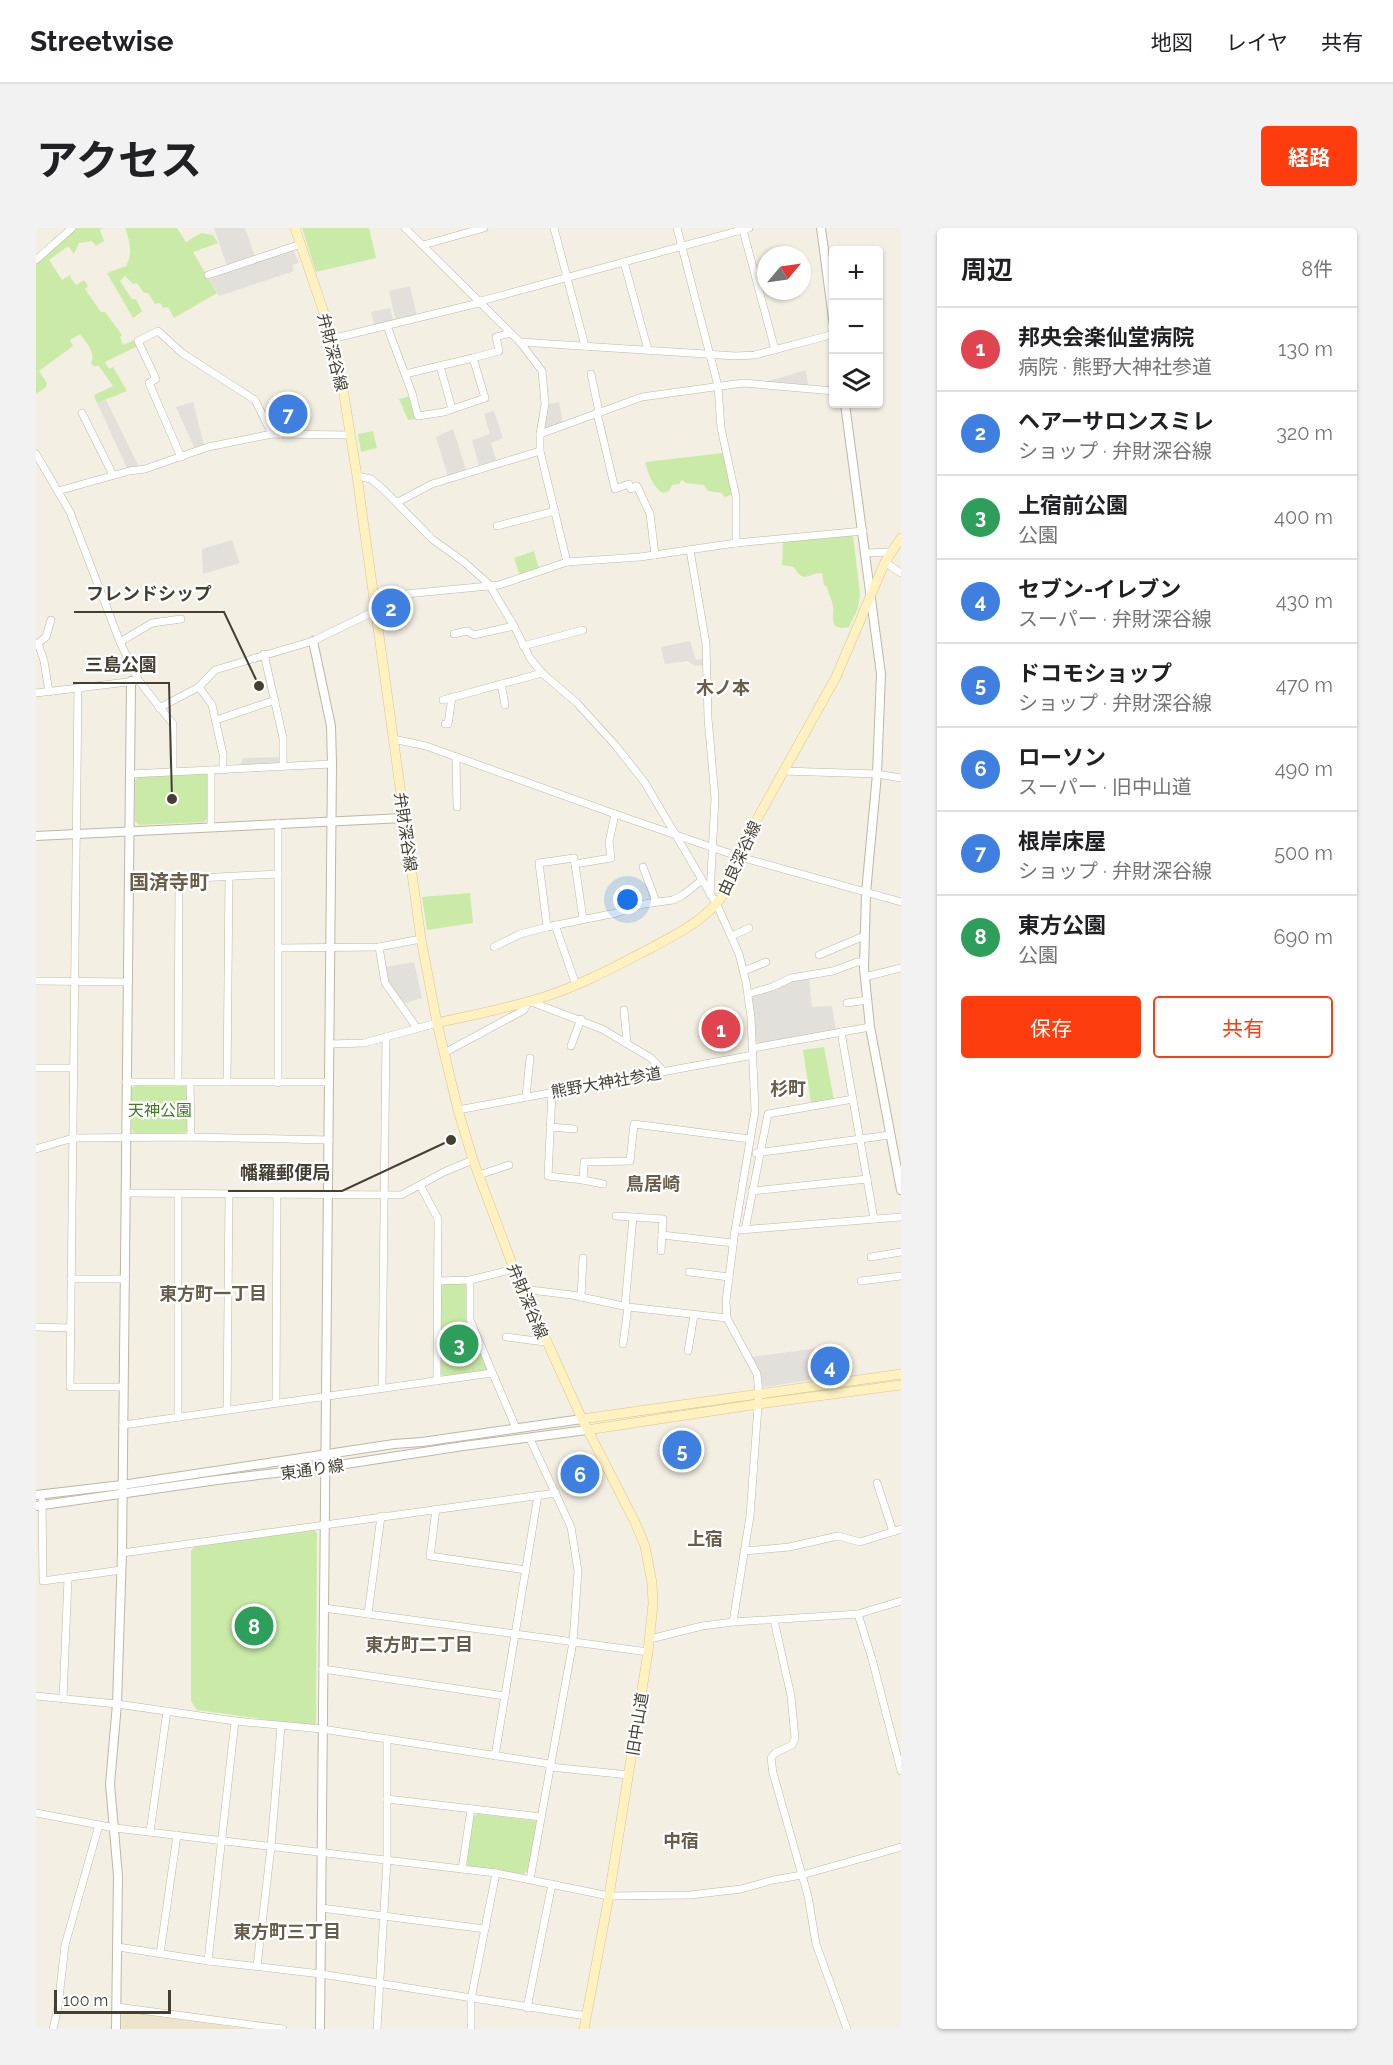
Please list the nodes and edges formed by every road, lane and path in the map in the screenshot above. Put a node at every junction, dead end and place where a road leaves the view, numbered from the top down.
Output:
1 (295, 228) edge
2 (405, 228) edge
3 (484, 228) edge
4 (554, 228) edge
5 (677, 228) edge
6 (821, 228) edge
7 (70, 229) edge
8 (746, 229) edge
9 (728, 231) edge
10 (301, 244) junction
11 (423, 245) junction
12 (682, 247) junction
13 (36, 260) edge
14 (624, 262) junction
15 (208, 274) dead end
16 (567, 277) junction
17 (831, 300) edge
18 (478, 303) junction
19 (387, 326) junction
20 (510, 333) junction
21 (829, 335) edge
22 (331, 339) junction
23 (520, 342) junction
24 (585, 346) junction
25 (648, 350) junction
26 (775, 350) junction
27 (711, 356) junction
28 (473, 358) junction
29 (440, 366) junction
30 (405, 374) junction
31 (591, 374) dead end
32 (718, 386) junction
33 (829, 391) edge
34 (846, 408) edge
35 (452, 409) junction
36 (598, 412) junction
37 (82, 413) dead end
38 (272, 434) junction
39 (540, 434) junction
40 (350, 435) junction
41 (540, 451) junction
42 (36, 454) edge
43 (181, 457) junction
44 (112, 475) junction
45 (357, 476) junction
46 (58, 491) junction
47 (398, 502) junction
48 (555, 511) junction
49 (497, 526) dead end
50 (863, 531) junction
51 (901, 538) edge
52 (736, 543) junction
53 (690, 550) junction
54 (891, 552) junction
55 (866, 553) junction
56 (655, 555) junction
57 (567, 562) junction
58 (885, 562) junction
59 (901, 573) edge
60 (491, 586) junction
61 (871, 593) junction
62 (374, 597) junction
63 (375, 611) junction
64 (181, 619) dead end
65 (51, 620) dead end
66 (514, 626) junction
67 (583, 630) dead end
68 (454, 634) dead end
69 (313, 641) junction
70 (120, 642) junction
71 (523, 646) junction
72 (264, 654) junction
73 (542, 673) junction
74 (135, 681) junction
75 (501, 684) junction
76 (199, 687) junction
77 (78, 688) junction
78 (49, 692) junction
79 (36, 693) edge
80 (452, 697) junction
81 (274, 700) junction
82 (443, 700) dead end
83 (505, 705) dead end
84 (159, 708) junction
85 (216, 720) junction
86 (445, 723) dead end
87 (393, 739) junction
88 (456, 757) junction
89 (332, 764) junction
90 (283, 766) junction
91 (211, 770) junction
92 (223, 770) junction
93 (172, 771) junction
94 (783, 771) junction
95 (130, 774) junction
96 (877, 774) junction
97 (901, 778) edge
98 (457, 807) dead end
99 (615, 814) junction
100 (404, 818) junction
101 (332, 821) junction
102 (278, 823) junction
103 (211, 827) junction
104 (129, 832) junction
105 (76, 834) junction
106 (674, 834) junction
107 (36, 836) edge
108 (713, 847) junction
109 (740, 857) junction
110 (575, 864) junction
111 (643, 867) dead end
112 (278, 874) junction
113 (229, 877) junction
114 (179, 879) junction
115 (702, 880) junction
116 (129, 881) junction
117 (866, 893) junction
118 (710, 894) junction
119 (656, 902) junction
120 (901, 902) edge
121 (717, 905) junction
122 (583, 919) junction
123 (551, 926) junction
124 (749, 928) dead end
125 (732, 936) junction
126 (864, 936) junction
127 (421, 939) junction
128 (379, 947) junction
129 (494, 947) dead end
130 (278, 948) junction
131 (331, 948) junction
132 (819, 955) dead end
133 (766, 962) dead end
134 (864, 962) junction
135 (901, 968) edge
136 (744, 971) junction
137 (865, 976) junction
138 (36, 981) edge
139 (74, 982) junction
140 (128, 982) junction
141 (576, 985) junction
142 (748, 994) junction
143 (867, 1000) junction
144 (529, 1001) junction
145 (847, 1003) dead end
146 (624, 1010) dead end
147 (581, 1020) junction
148 (437, 1023) junction
149 (870, 1027) junction
150 (417, 1028) junction
151 (841, 1032) junction
152 (386, 1037) junction
153 (627, 1043) junction
154 (330, 1044) junction
155 (571, 1046) dead end
156 (753, 1051) junction
157 (444, 1053) junction
158 (530, 1058) dead end
159 (36, 1068) edge
160 (74, 1068) junction
161 (664, 1072) junction
162 (126, 1082) junction
163 (177, 1082) junction
164 (190, 1082) junction
165 (226, 1082) junction
166 (329, 1082) junction
167 (278, 1083) junction
168 (552, 1092) junction
169 (526, 1097) junction
170 (853, 1099) junction
171 (458, 1110) junction
172 (550, 1127) junction
173 (574, 1129) dead end
174 (890, 1135) junction
175 (126, 1137) junction
176 (191, 1137) junction
177 (73, 1138) junction
178 (750, 1138) junction
179 (329, 1140) junction
180 (861, 1140) junction
181 (36, 1149) edge
182 (760, 1152) junction
183 (748, 1154) junction
184 (473, 1160) junction
185 (509, 1165) dead end
186 (479, 1175) junction
187 (867, 1179) junction
188 (583, 1180) junction
189 (603, 1184) dead end
190 (420, 1185) junction
191 (901, 1190) edge
192 (752, 1191) junction
193 (127, 1193) junction
194 (178, 1194) junction
195 (229, 1194) junction
196 (277, 1195) junction
197 (329, 1195) junction
198 (384, 1196) junction
199 (616, 1216) dead end
200 (633, 1217) junction
201 (901, 1217) edge
202 (874, 1219) junction
203 (735, 1230) junction
204 (745, 1230) junction
205 (662, 1235) junction
206 (733, 1243) junction
207 (661, 1251) dead end
208 (901, 1252) edge
209 (871, 1257) dead end
210 (582, 1258) dead end
211 (514, 1269) junction
212 (688, 1272) dead end
213 (901, 1276) edge
214 (729, 1277) junction
215 (71, 1279) junction
216 (125, 1279) junction
217 (438, 1281) junction
218 (470, 1281) junction
219 (861, 1281) dead end
220 (522, 1289) junction
221 (581, 1297) junction
222 (627, 1306) junction
223 (694, 1314) junction
224 (727, 1318) junction
225 (36, 1327) edge
226 (71, 1328) junction
227 (506, 1337) dead end
228 (545, 1342) junction
229 (623, 1344) dead end
230 (688, 1350) dead end
231 (492, 1373) junction
232 (901, 1374) edge
233 (437, 1381) junction
234 (901, 1385) edge
235 (123, 1387) junction
236 (382, 1388) junction
237 (759, 1393) junction
238 (326, 1395) junction
239 (276, 1403) junction
240 (758, 1404) junction
241 (227, 1410) junction
242 (178, 1417) junction
243 (582, 1419) junction
244 (123, 1425) junction
245 (516, 1428) junction
246 (587, 1430) junction
247 (530, 1439) junction
248 (326, 1454) junction
249 (326, 1467) junction
250 (877, 1483) dead end
251 (122, 1489) junction
252 (556, 1493) junction
253 (39, 1494) edge
254 (538, 1495) junction
255 (39, 1506) edge
256 (436, 1509) junction
257 (381, 1516) junction
258 (325, 1525) junction
259 (901, 1529) edge
260 (893, 1532) junction
261 (744, 1551) junction
262 (122, 1553) junction
263 (121, 1570) junction
264 (526, 1570) junction
265 (68, 1578) junction
266 (901, 1601) edge
267 (324, 1608) junction
268 (368, 1614) junction
269 (858, 1614) junction
270 (774, 1620) junction
271 (732, 1622) junction
272 (515, 1634) junction
273 (650, 1639) junction
274 (573, 1642) junction
275 (648, 1652) junction
276 (323, 1669) junction
277 (36, 1696) edge
278 (505, 1696) junction
279 (63, 1699) junction
280 (117, 1704) junction
281 (167, 1711) junction
282 (235, 1721) junction
283 (281, 1725) junction
284 (322, 1730) junction
285 (387, 1739) junction
286 (495, 1756) junction
287 (550, 1765) junction
288 (901, 1771) edge
289 (628, 1774) junction
290 (387, 1799) junction
291 (471, 1809) junction
292 (36, 1813) edge
293 (541, 1817) junction
294 (99, 1825) junction
295 (115, 1828) junction
296 (150, 1832) junction
297 (177, 1835) junction
298 (221, 1840) junction
299 (271, 1847) junction
300 (901, 1847) edge
301 (322, 1853) junction
302 (387, 1860) junction
303 (462, 1869) junction
304 (496, 1873) junction
305 (802, 1875) junction
306 (530, 1879) junction
307 (552, 1884) junction
308 (609, 1896) junction
309 (321, 1908) junction
310 (383, 1915) junction
311 (485, 1929) junction
312 (118, 1947) junction
313 (160, 1954) junction
314 (208, 1961) junction
315 (256, 1966) junction
316 (321, 1974) junction
317 (379, 1984) junction
318 (471, 1999) junction
319 (117, 2007) junction
320 (527, 2008) junction
321 (586, 2016) junction
322 (53, 2029) edge
323 (116, 2029) edge
324 (283, 2029) edge
325 (320, 2029) edge
326 (377, 2029) edge
327 (471, 2029) edge
328 (584, 2029) edge
329 (847, 2029) edge

1 - 10 main road, 弁財深谷線
2 - 11 street
3 - 11 street
4 - 16 street
5 - 12 street
6 - 17 street
7 - 13 street
8 - 9 street
8 - 26 street
9 - 12 street
10 - 15 street
10 - 22 main road, 弁財深谷線
11 - 18 street
12 - 14 street
12 - 27 street
14 - 16 street
14 - 25 street
16 - 18 street
16 - 24 street
18 - 19 street
18 - 20 street
19 - 22 street
19 - 30 street
20 - 23 street
20 - 28 street
21 - 26 street
22 - 40 main road, 弁財深谷線
23 - 24 street
23 - 39 street
24 - 25 street
25 - 27 street
26 - 27 street
27 - 32 street
28 - 29 street
28 - 35 street
29 - 30 street
29 - 35 street
30 - 35 street
31 - 36 street
32 - 33 street
32 - 36 street
32 - 52 street
34 - 50 street
36 - 39 street
36 - 56 street
37 - 44 street
38 - 40 street
38 - 43 street
38 - 43 street
39 - 41 street
40 - 45 main road, 弁財深谷線
41 - 47 street
41 - 48 street
42 - 46 street
43 - 44 street
44 - 46 street
45 - 47 street
45 - 62 main road, 弁財深谷線
46 - 70 street
47 - 60 street
48 - 49 street
48 - 57 street
50 - 52 street
50 - 55 street
51 - 54 main road, 由良深谷線
52 - 53 street
53 - 56 street
53 - 108 street
54 - 55 street
54 - 58 main road, 由良深谷線
55 - 61 street
56 - 57 street
57 - 60 street
58 - 59 street
58 - 61 main road, 由良深谷線
60 - 62 street
60 - 66 street
61 - 94 main road, 由良深谷線
61 - 96 street
62 - 63 main road, 弁財深谷線
63 - 69 street
63 - 87 main road, 弁財深谷線
64 - 70 street
65 - 78 street
66 - 68 street
66 - 71 street
67 - 71 street
69 - 72 street
69 - 89 street
70 - 74 street
71 - 73 street
72 - 76 street
72 - 81 street
73 - 75 street
73 - 106 street
74 - 77 street
74 - 84 street
74 - 95 street
75 - 80 street
75 - 83 street
76 - 84 street
76 - 85 street
77 - 78 street
77 - 105 street
78 - 79 street
80 - 82 street
80 - 86 street
81 - 85 street
81 - 90 street
84 - 93 street
85 - 92 street
87 - 88 street
87 - 100 main road, 弁財深谷線
88 - 98 street
88 - 99 street
89 - 90 street
89 - 101 street
90 - 92 street
91 - 92 street
91 - 93 street
91 - 103 street
93 - 95 street
94 - 96 street
94 - 109 main road, 由良深谷線
95 - 104 street
96 - 97 street
96 - 117 street
99 - 106 street
99 - 110 street
100 - 101 street
100 - 127 main road, 弁財深谷線
101 - 102 street
101 - 131 street
102 - 103 street
102 - 112 street
103 - 104 street
104 - 105 street
104 - 116 street
105 - 107 street
105 - 139 street
106 - 108 street
106 - 115 street
108 - 109 street
108 - 118 street
109 - 117 street
109 - 121 main road, 由良深谷線
110 - 122 street
110 - 123 street
111 - 119 street
112 - 113 street
112 - 130 street
113 - 114 street
113 - 165 street
114 - 116 street
114 - 163 street
115 - 118 street
115 - 119 street
116 - 140 street
117 - 120 street
117 - 126 street
118 - 121 street
119 - 122 street
121 - 125 street
121 - 141 main road, 由良深谷線
122 - 123 street
123 - 129 street
123 - 141 street
124 - 125 street
125 - 136 street
126 - 132 street
126 - 134 street
127 - 128 street
127 - 148 main road, 弁財深谷線
128 - 131 street
128 - 150 street
130 - 131 street
130 - 167 street
131 - 154 street
133 - 136 street
134 - 137 street
134 - 142 street
135 - 137 street
136 - 142 street
137 - 143 street
138 - 139 street
139 - 140 street
139 - 160 street
140 - 162 street
141 - 144 main road, 由良深谷線
142 - 156 street
143 - 145 street
143 - 149 street
144 - 147 street
144 - 148 main road, 由良深谷線
144 - 157 street
146 - 153 street
147 - 153 street
147 - 155 street
148 - 150 street
148 - 157 main road, 弁財深谷線
149 - 151 street, 熊野大神社参道
149 - 174 street
150 - 152 street
151 - 156 street, 熊野大神社参道
151 - 170 street
152 - 154 street
152 - 198 street
153 - 161 street
154 - 166 street
156 - 161 street, 熊野大神社参道
156 - 178 street
157 - 171 main road, 弁財深谷線
158 - 169 street
159 - 160 street
160 - 177 street
161 - 168 street, 熊野大神社参道
162 - 163 street
162 - 175 street
163 - 164 street
164 - 165 street
164 - 176 street
165 - 167 street
166 - 167 street
166 - 179 street
168 - 169 street, 熊野大神社参道
168 - 172 street
169 - 171 street, 熊野大神社参道
170 - 180 street
170 - 182 street
171 - 184 main road, 弁財深谷線
172 - 173 street
172 - 188 street
174 - 180 street
174 - 191 street
175 - 176 street
175 - 177 street
175 - 193 street
176 - 179 street
177 - 181 street
177 - 215 street
178 - 183 street
178 - 188 street
179 - 197 street
180 - 182 street
180 - 187 street
182 - 183 street
182 - 192 street
183 - 203 street
184 - 186 main road, 弁財深谷線
184 - 190 street
185 - 186 street
186 - 211 main road, 弁財深谷線
187 - 192 street
187 - 202 street
188 - 189 street
190 - 198 street
190 - 217 street
192 - 204 street
193 - 194 street
193 - 216 street
194 - 195 street
194 - 242 street
195 - 196 street
195 - 241 street
196 - 197 street
196 - 239 street
197 - 198 street
197 - 238 street
198 - 236 street
199 - 200 street
200 - 205 street
200 - 222 street
201 - 202 street
202 - 204 street
203 - 204 street
203 - 206 street
205 - 206 street
205 - 207 street
206 - 214 street
208 - 209 street
210 - 221 street
211 - 218 street
211 - 220 main road, 弁財深谷線
212 - 214 street
213 - 219 street
214 - 224 street
215 - 216 street
215 - 226 street
216 - 235 street
217 - 218 street
217 - 233 street
218 - 231 street
220 - 221 street
220 - 228 main road, 弁財深谷線
221 - 222 street
222 - 223 street
222 - 229 street
223 - 224 street
223 - 230 street
224 - 237 street
225 - 226 street
226 - 235 street
227 - 228 street
228 - 243 main road, 弁財深谷線
231 - 233 street
231 - 245 street
232 - 237 main road
233 - 236 street
234 - 240 main road
235 - 244 street
236 - 238 street
237 - 240 street
237 - 243 main road
238 - 239 street
238 - 248 street
239 - 241 street
240 - 246 main road
240 - 261 street
241 - 242 street
242 - 244 street
243 - 245 street, 東通り線
243 - 246 main road, 弁財深谷線
244 - 251 street
245 - 248 street, 東通り線
246 - 247 street, 東通り線
246 - 273 main road, 旧中山道
247 - 249 street, 東通り線
247 - 252 street
248 - 249 street
248 - 251 street, 東通り線
249 - 251 street, 東通り線
249 - 258 street
250 - 260 street
251 - 253 street, 東通り線
251 - 255 street, 東通り線
251 - 262 street
252 - 254 street
252 - 274 street
253 - 255 street
254 - 256 street
254 - 264 street
255 - 265 street
256 - 257 street
256 - 264 street
257 - 258 street
257 - 268 street
258 - 262 street
258 - 267 street
259 - 260 street
260 - 261 street
261 - 271 street
262 - 263 street
263 - 265 street
263 - 280 street
264 - 272 street
265 - 279 street
266 - 269 street
267 - 268 street
267 - 276 street
268 - 272 street
269 - 270 street
269 - 288 street
270 - 271 street
270 - 305 street
271 - 273 street
272 - 274 street
272 - 278 street
273 - 275 main road, 旧中山道
274 - 275 street
274 - 287 street
275 - 289 main road, 旧中山道
276 - 278 street
276 - 284 street
277 - 279 street
278 - 286 street
279 - 280 street
280 - 281 street
280 - 295 street
281 - 282 street
281 - 296 street
282 - 283 street
282 - 298 street
283 - 284 street
283 - 299 street
284 - 285 street
284 - 301 street
285 - 286 street
285 - 290 street
286 - 287 street
287 - 289 street
287 - 293 street
289 - 308 main road, 旧中山道
290 - 291 street
290 - 302 street
291 - 293 street
291 - 303 street
292 - 294 street
293 - 306 street
294 - 295 street
294 - 322 street
295 - 296 street
295 - 312 street
296 - 297 street
297 - 298 street
297 - 313 street
298 - 299 street
298 - 314 street
299 - 301 street
299 - 315 street
300 - 305 street
301 - 302 street
301 - 309 street
302 - 303 street
302 - 310 street
303 - 304 street
304 - 306 street
304 - 311 street
305 - 308 street
305 - 329 street
306 - 307 street
307 - 308 street
307 - 320 street
308 - 321 main road, 旧中山道
309 - 310 street
309 - 316 street
310 - 311 street
310 - 317 street
311 - 318 street
312 - 313 street
312 - 319 street
313 - 314 street
314 - 315 street
315 - 316 street
316 - 317 street
316 - 325 street
317 - 318 street
317 - 326 street
318 - 320 street
318 - 327 street
319 - 323 street
319 - 324 street
320 - 321 street
321 - 328 main road, 旧中山道

